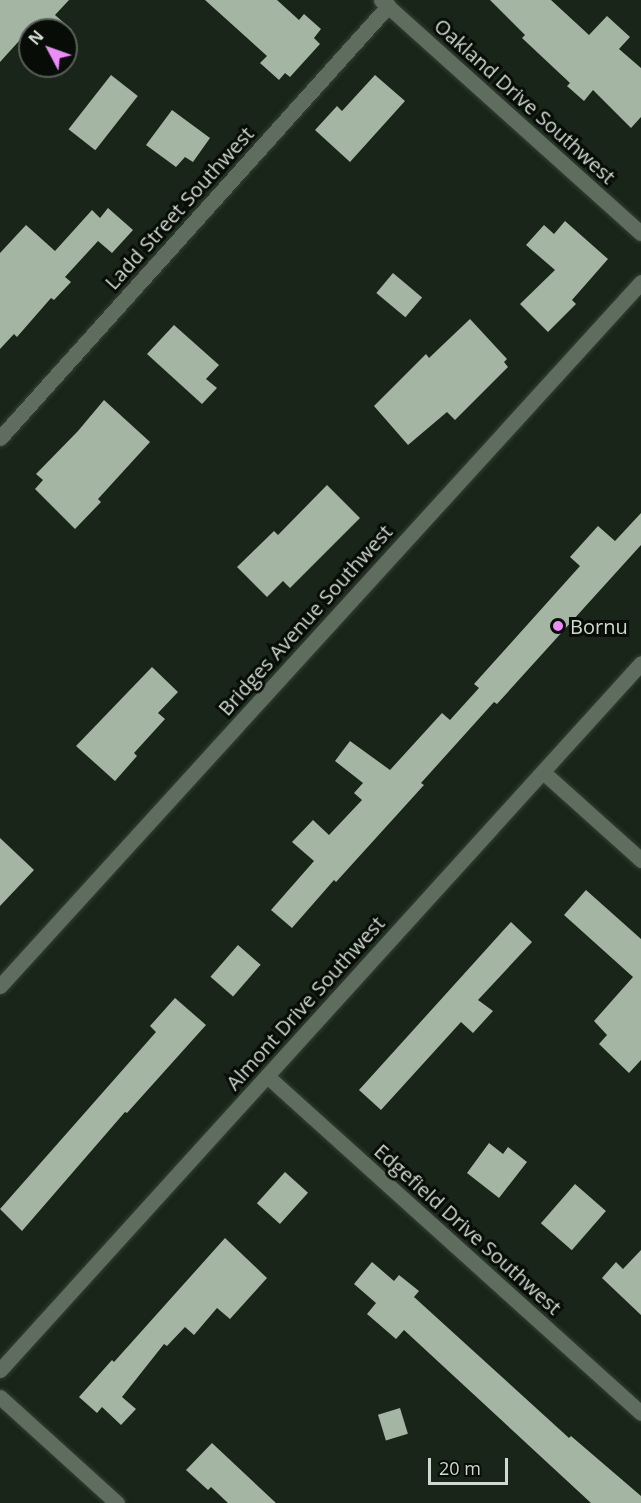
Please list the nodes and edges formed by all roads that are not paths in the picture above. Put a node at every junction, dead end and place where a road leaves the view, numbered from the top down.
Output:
1 (385, 3) edge
2 (641, 233) edge
3 (641, 282) edge
4 (0, 438) edge
5 (641, 663) edge
6 (543, 772) junction
7 (641, 860) edge
8 (0, 986) edge
9 (267, 1076) junction
10 (0, 1370) edge
11 (0, 1396) edge
12 (641, 1413) edge
13 (117, 1503) edge

1 - 2 street, Oakland Drive Southwest
1 - 4 street, Ladd Street Southwest
3 - 8 street, Bridges Avenue Southwest
5 - 6 street, Almont Drive Southwest
6 - 7 street
6 - 9 street, Almont Drive Southwest
9 - 10 street, Almont Drive Southwest
9 - 12 street, Edgefield Drive Southwest
11 - 13 street

